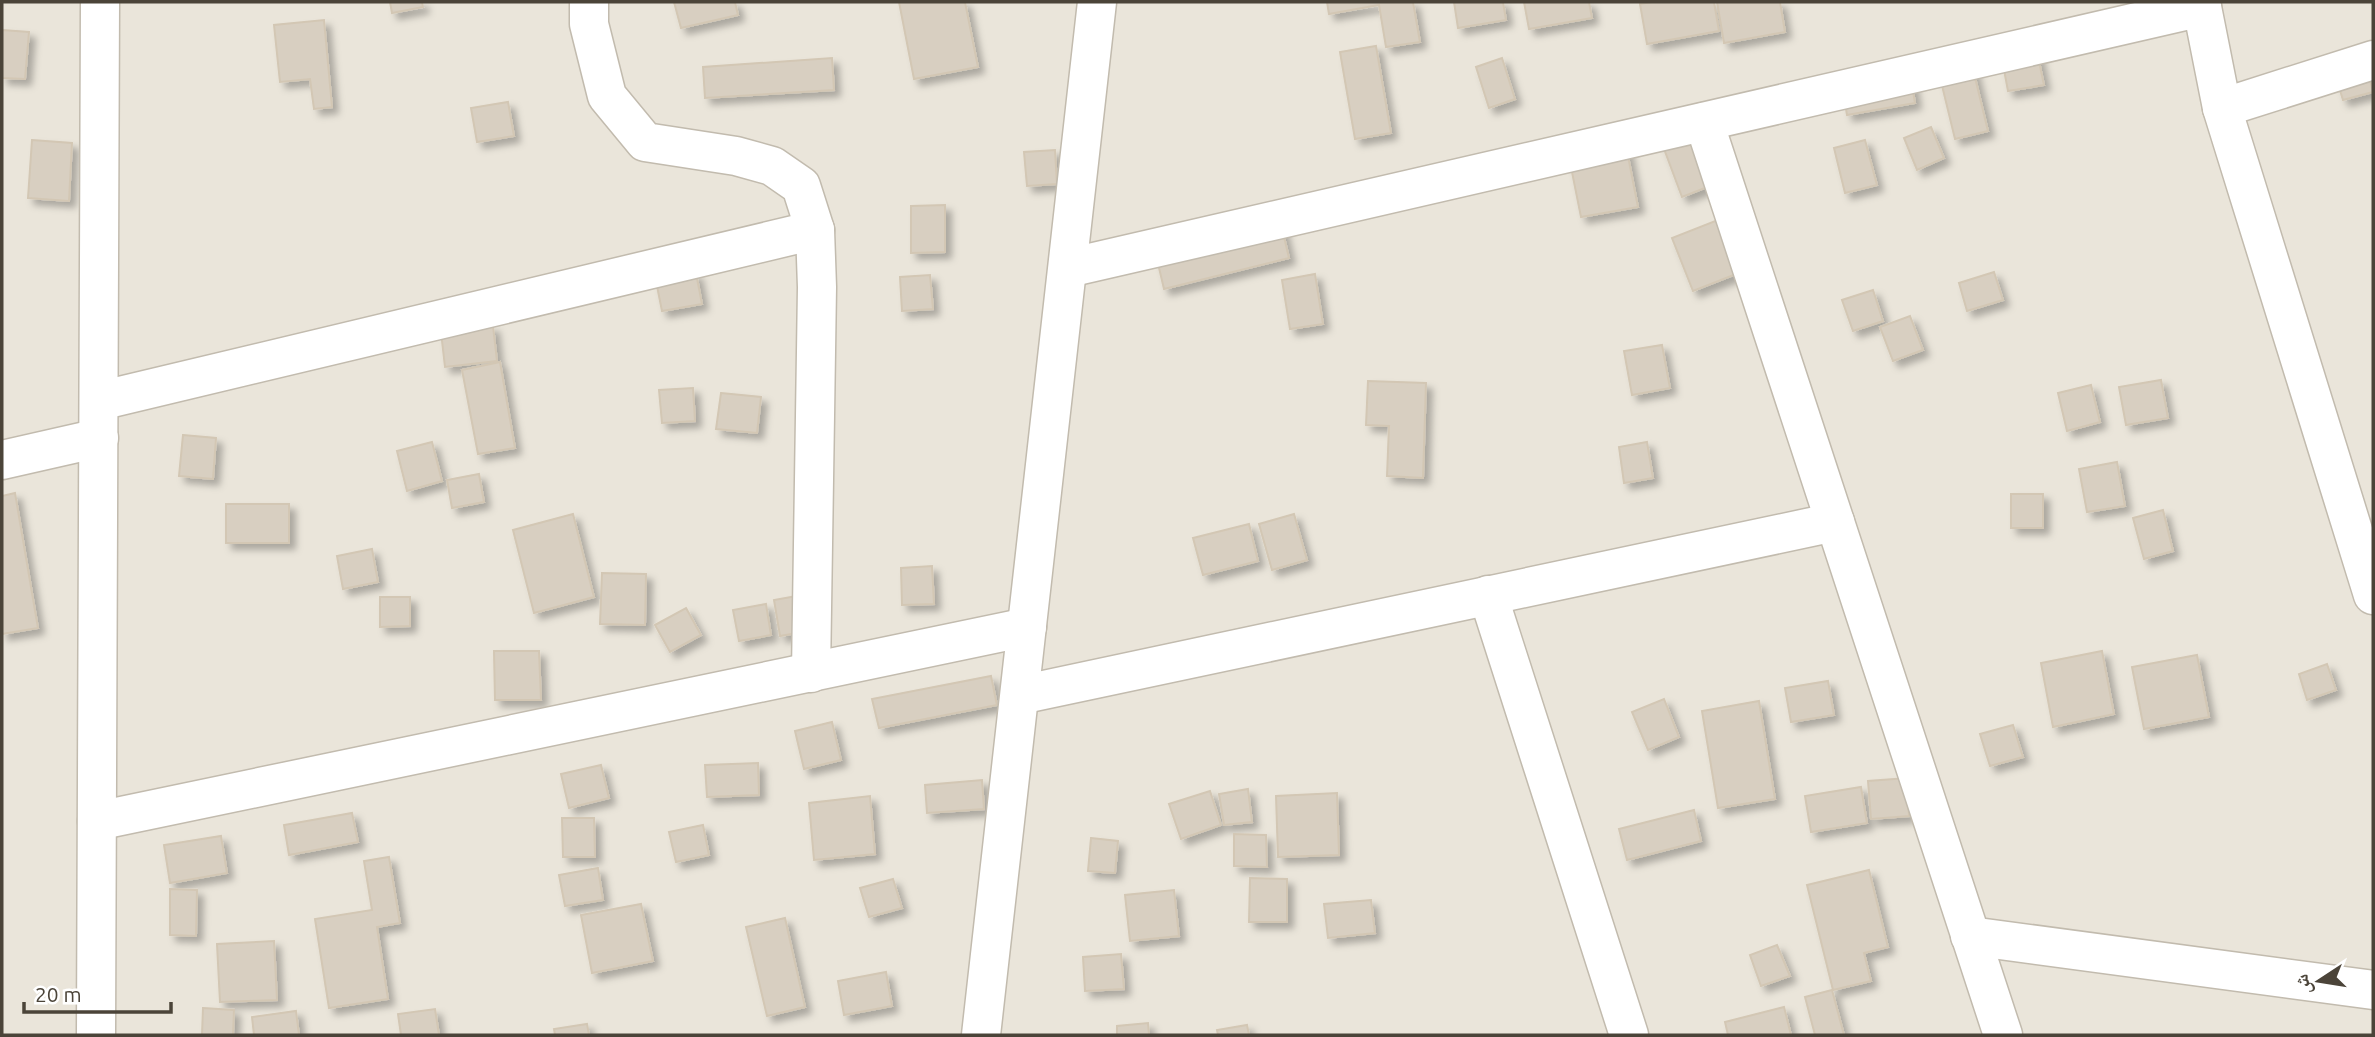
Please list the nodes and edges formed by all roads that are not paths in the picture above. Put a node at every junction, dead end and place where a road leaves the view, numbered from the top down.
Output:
1 (100, 2) edge
2 (589, 2) edge
3 (1097, 2) edge
4 (2201, 4) edge
5 (2373, 60) edge
6 (2222, 108) junction
7 (1704, 122) junction
8 (815, 230) junction
9 (1068, 268) junction
10 (99, 419) junction
11 (2, 460) edge
12 (1835, 522) junction
13 (1488, 595) junction
14 (2373, 595) edge
15 (1027, 628) junction
16 (811, 673) junction
17 (1020, 695) junction
18 (97, 821) junction
19 (1970, 936) junction
20 (2373, 990) edge
21 (96, 1035) edge
22 (981, 1035) edge
23 (1629, 1035) edge
24 (2003, 1035) edge

1 - 10 street
2 - 8 street
3 - 9 street
4 - 6 street
4 - 7 street
5 - 6 street
6 - 14 street
7 - 9 street
7 - 12 street
8 - 10 street
8 - 16 street
9 - 15 street
10 - 11 street
10 - 18 street
12 - 13 street
12 - 19 street
13 - 17 street
13 - 23 street
15 - 16 street
15 - 17 street
16 - 18 street
17 - 22 street
18 - 21 street
19 - 20 street
19 - 24 street

